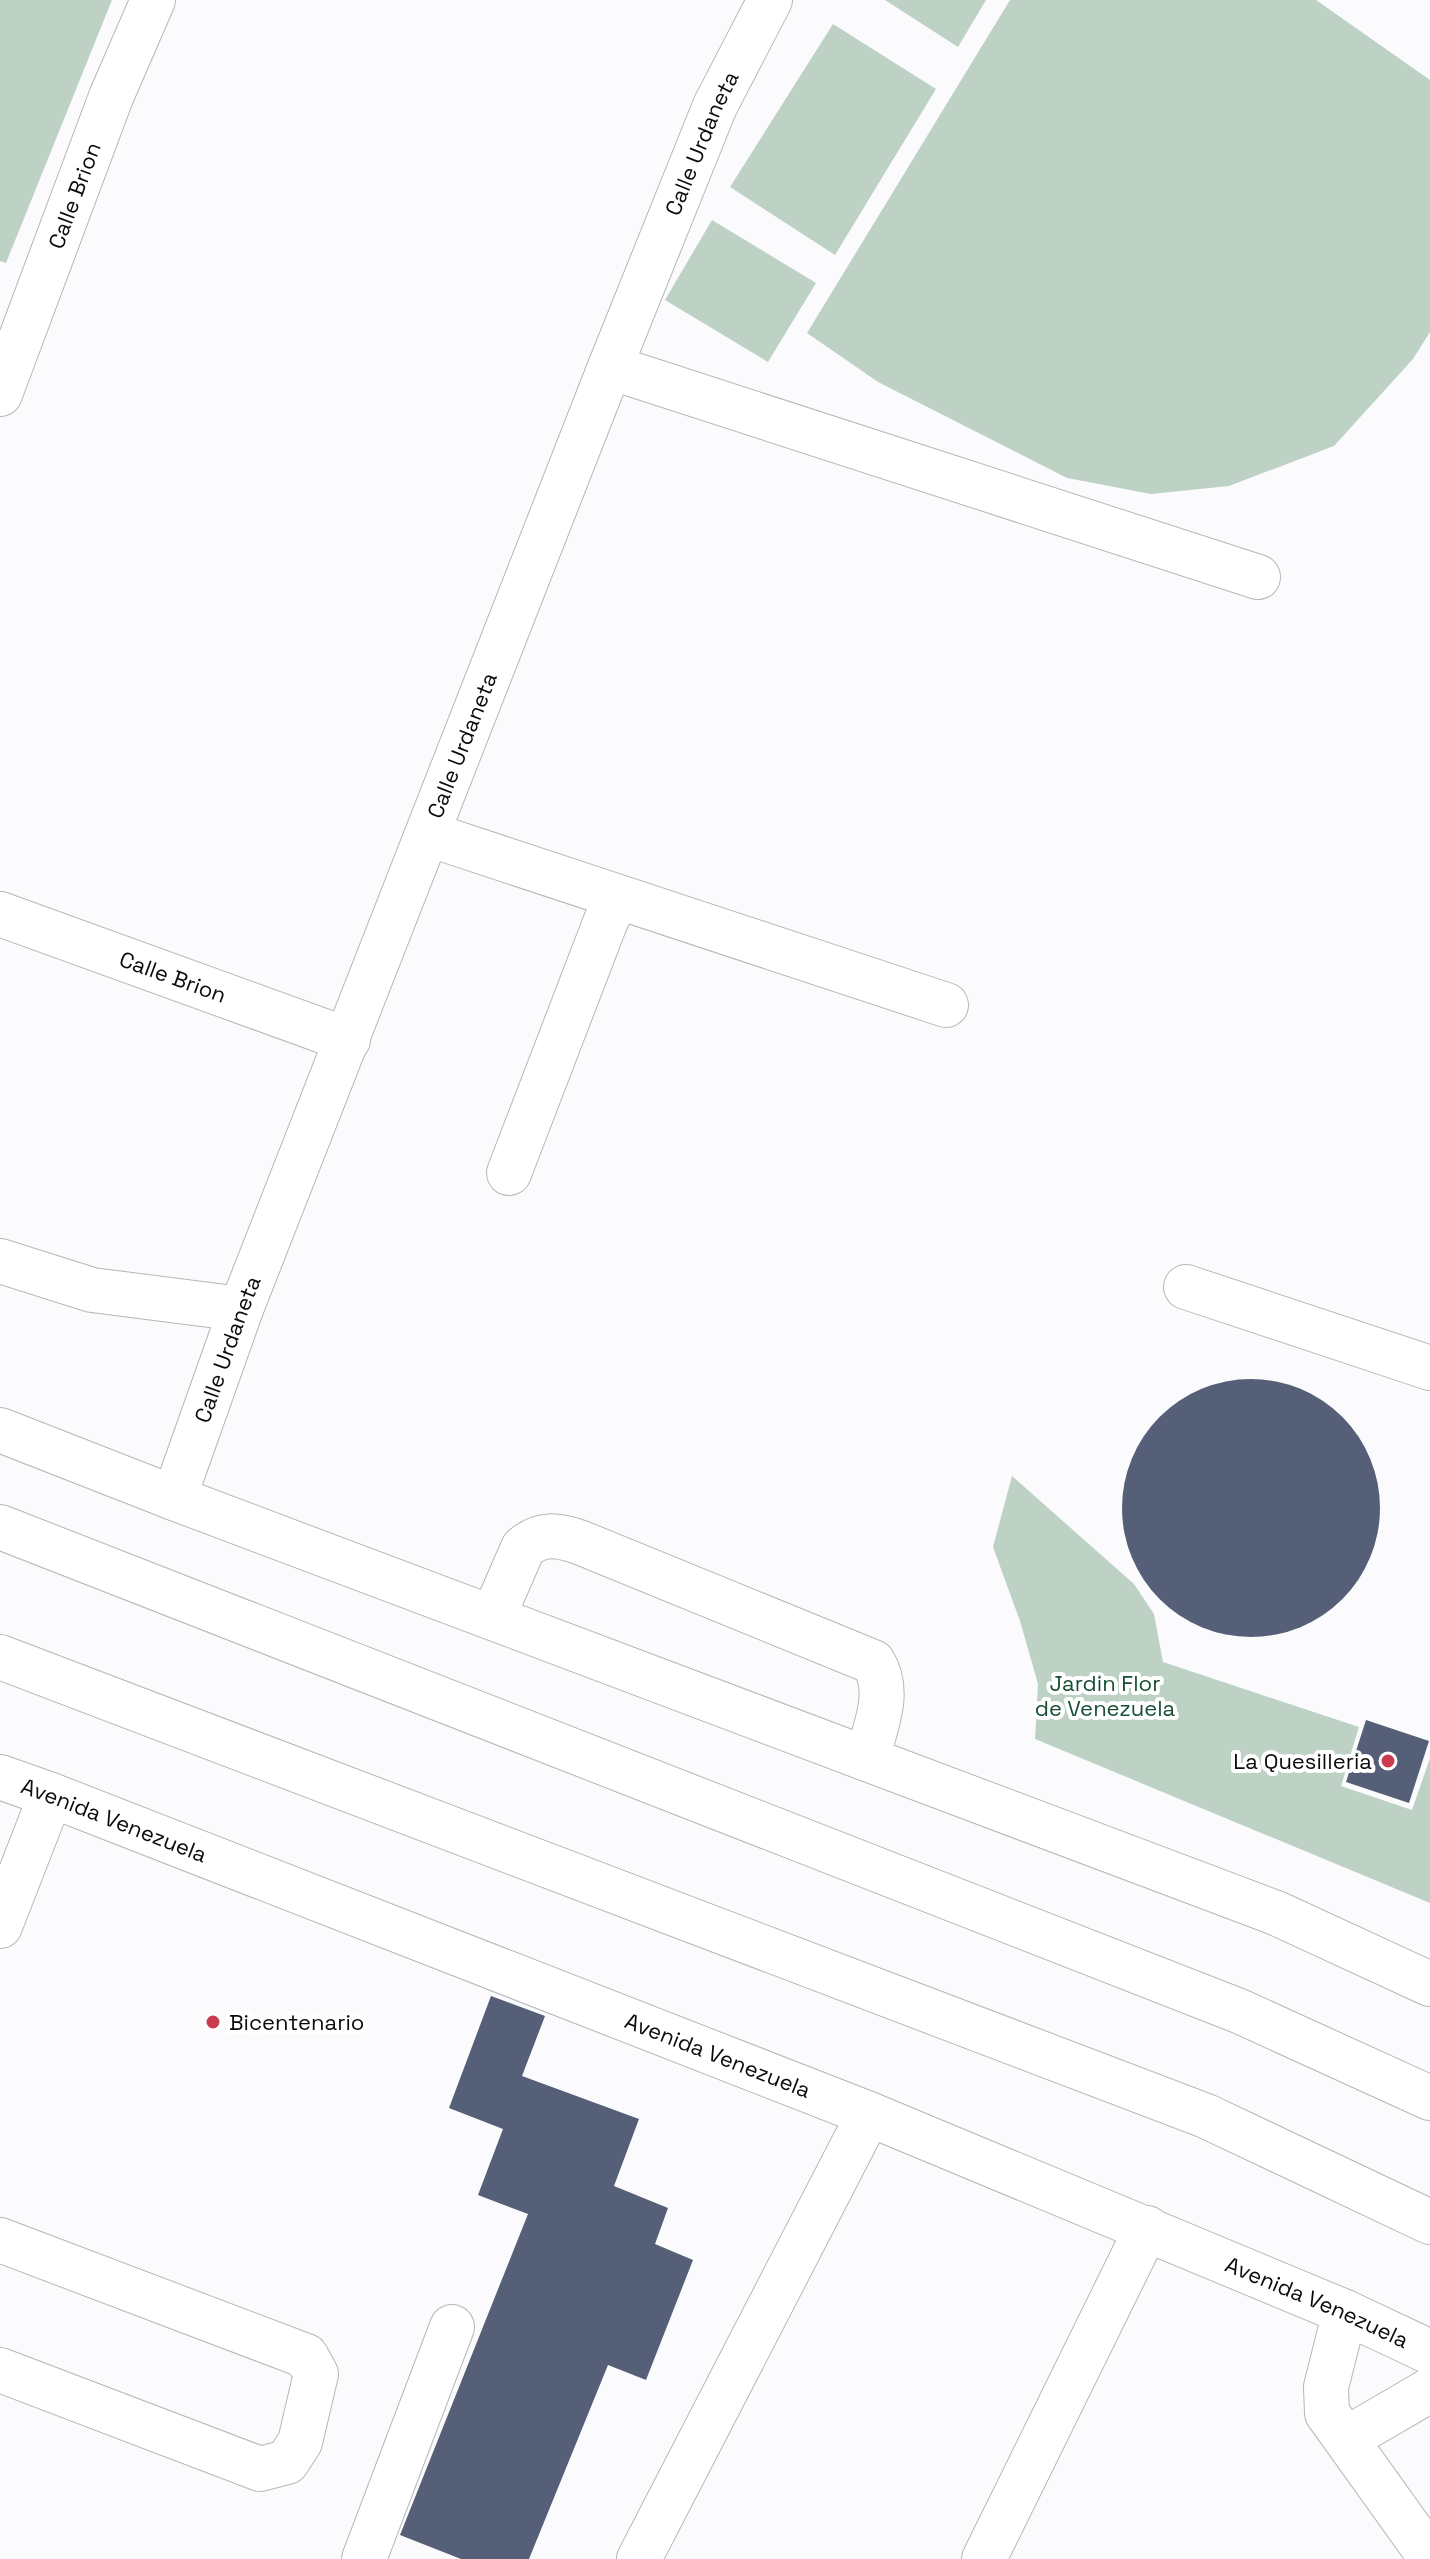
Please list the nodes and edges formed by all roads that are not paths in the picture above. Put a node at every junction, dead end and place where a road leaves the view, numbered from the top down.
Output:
1 (153, 0) edge
2 (770, 0) edge
3 (610, 367) junction
4 (0, 394) edge
5 (1258, 577) dead end
6 (428, 834) junction
7 (617, 897) junction
8 (0, 914) edge
9 (946, 1005) dead end
10 (348, 1040) junction
11 (509, 1173) dead end
12 (0, 1261) edge
13 (1186, 1287) dead end
14 (241, 1309) junction
15 (1430, 1368) edge
16 (0, 1430) edge
17 (174, 1498) junction
18 (0, 1527) edge
19 (493, 1617) junction
20 (0, 1657) edge
21 (867, 1759) junction
22 (0, 1777) edge
23 (51, 1795) junction
24 (0, 1926) edge
25 (1430, 1984) edge
26 (1430, 2098) edge
27 (869, 2114) junction
28 (1430, 2222) edge
29 (1147, 2228) junction
30 (0, 2240) edge
31 (1345, 2312) junction
32 (452, 2327) dead end
33 (1430, 2352) edge
34 (0, 2370) edge
35 (1430, 2390) edge
36 (1346, 2439) junction
37 (1430, 2557) edge
38 (364, 2559) edge
39 (639, 2559) edge
40 (984, 2559) edge

1 - 4 street, Calle Brion
2 - 3 street, Calle Urdaneta
3 - 5 street
3 - 6 street, Calle Urdaneta
6 - 7 street
6 - 10 street, Calle Urdaneta
7 - 9 street
7 - 11 street
8 - 10 street, Calle Brion
10 - 14 street, Calle Urdaneta
12 - 14 street
13 - 15 street
14 - 17 street, Calle Urdaneta
16 - 17 street
17 - 19 street
18 - 26 street
19 - 21 street
19 - 21 street
20 - 28 street
21 - 25 street
22 - 23 street, Avenida Venezuela
23 - 24 street
23 - 27 street, Avenida Venezuela
27 - 29 street, Avenida Venezuela
27 - 39 street
29 - 31 street, Avenida Venezuela
29 - 40 street
30 - 34 street
31 - 33 street, Avenida Venezuela
31 - 36 street
32 - 38 street
35 - 36 street
36 - 37 street

